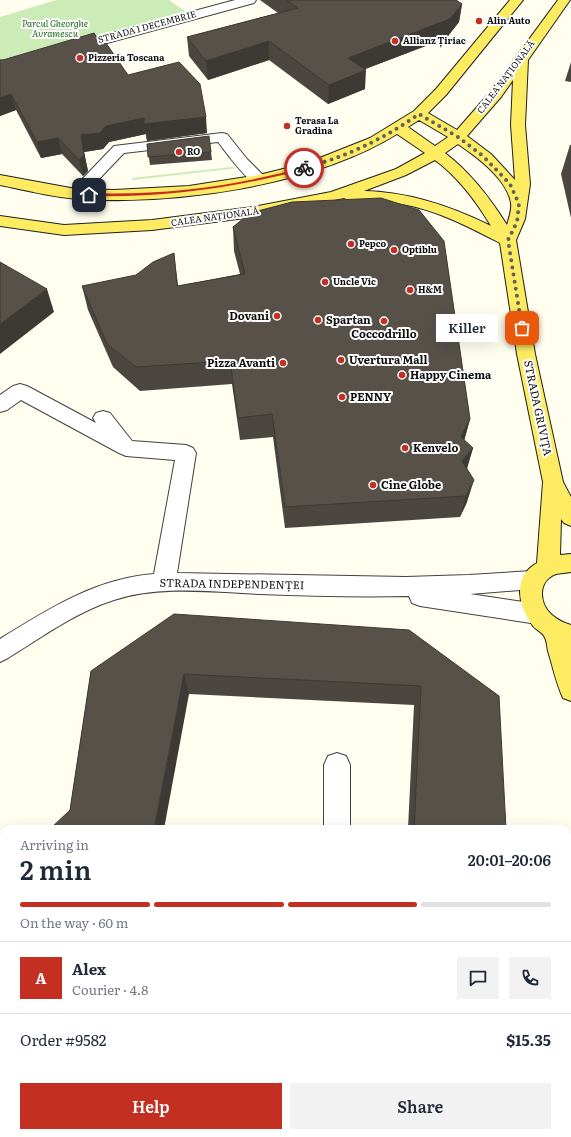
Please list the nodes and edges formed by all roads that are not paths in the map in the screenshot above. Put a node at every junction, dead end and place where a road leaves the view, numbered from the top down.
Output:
1 (250, 0) edge
2 (517, 0) edge
3 (564, 0) edge
4 (57, 53) edge
5 (520, 60) junction
6 (419, 114) junction
7 (399, 128) junction
8 (458, 137) junction
9 (435, 153) junction
10 (0, 180) edge
11 (260, 180) junction
12 (76, 194) junction
13 (334, 196) junction
14 (519, 204) junction
15 (0, 221) edge
16 (508, 240) junction
17 (0, 405) edge
18 (103, 418) dead end
19 (126, 448) junction
20 (553, 482) junction
21 (571, 517) edge
22 (571, 563) edge
23 (540, 573) junction
24 (164, 582) junction
25 (360, 587) junction
26 (554, 626) edge
27 (0, 651) edge
28 (571, 690) edge
29 (337, 765) dead end
30 (337, 825) edge

1 - 4 street, STRADA 1 DECEMBRIE
2 - 6 main road
3 - 5 main road, CALEA NAȚIONALĂ
5 - 8 main road, CALEA NAȚIONALĂ
5 - 14 main road
6 - 7 main road
6 - 8 main road
7 - 9 main road, STRADA GRIVIȚA
7 - 11 main road
8 - 9 main road, CALEA NAȚIONALĂ
8 - 14 main road
9 - 13 main road, CALEA NAȚIONALĂ
9 - 16 main road, STRADA GRIVIȚA
10 - 12 main road
11 - 12 main road
11 - 12 street
13 - 15 main road, CALEA NAȚIONALĂ
13 - 16 main road
14 - 16 main road
16 - 20 main road, STRADA GRIVIȚA
17 - 19 street
18 - 19 street
19 - 24 street
20 - 21 main road, STRADA GRIVIȚA
20 - 23 main road, STRADA GRIVIȚA
22 - 23 main road
23 - 25 street, STRADA INDEPENDENȚEI
23 - 26 main road, STRADA GRIVIȚA
24 - 25 street, STRADA INDEPENDENȚEI
24 - 27 street, STRADA INDEPENDENȚEI
25 - 26 street, STRADA INDEPENDENȚEI
26 - 28 main road
29 - 30 street

